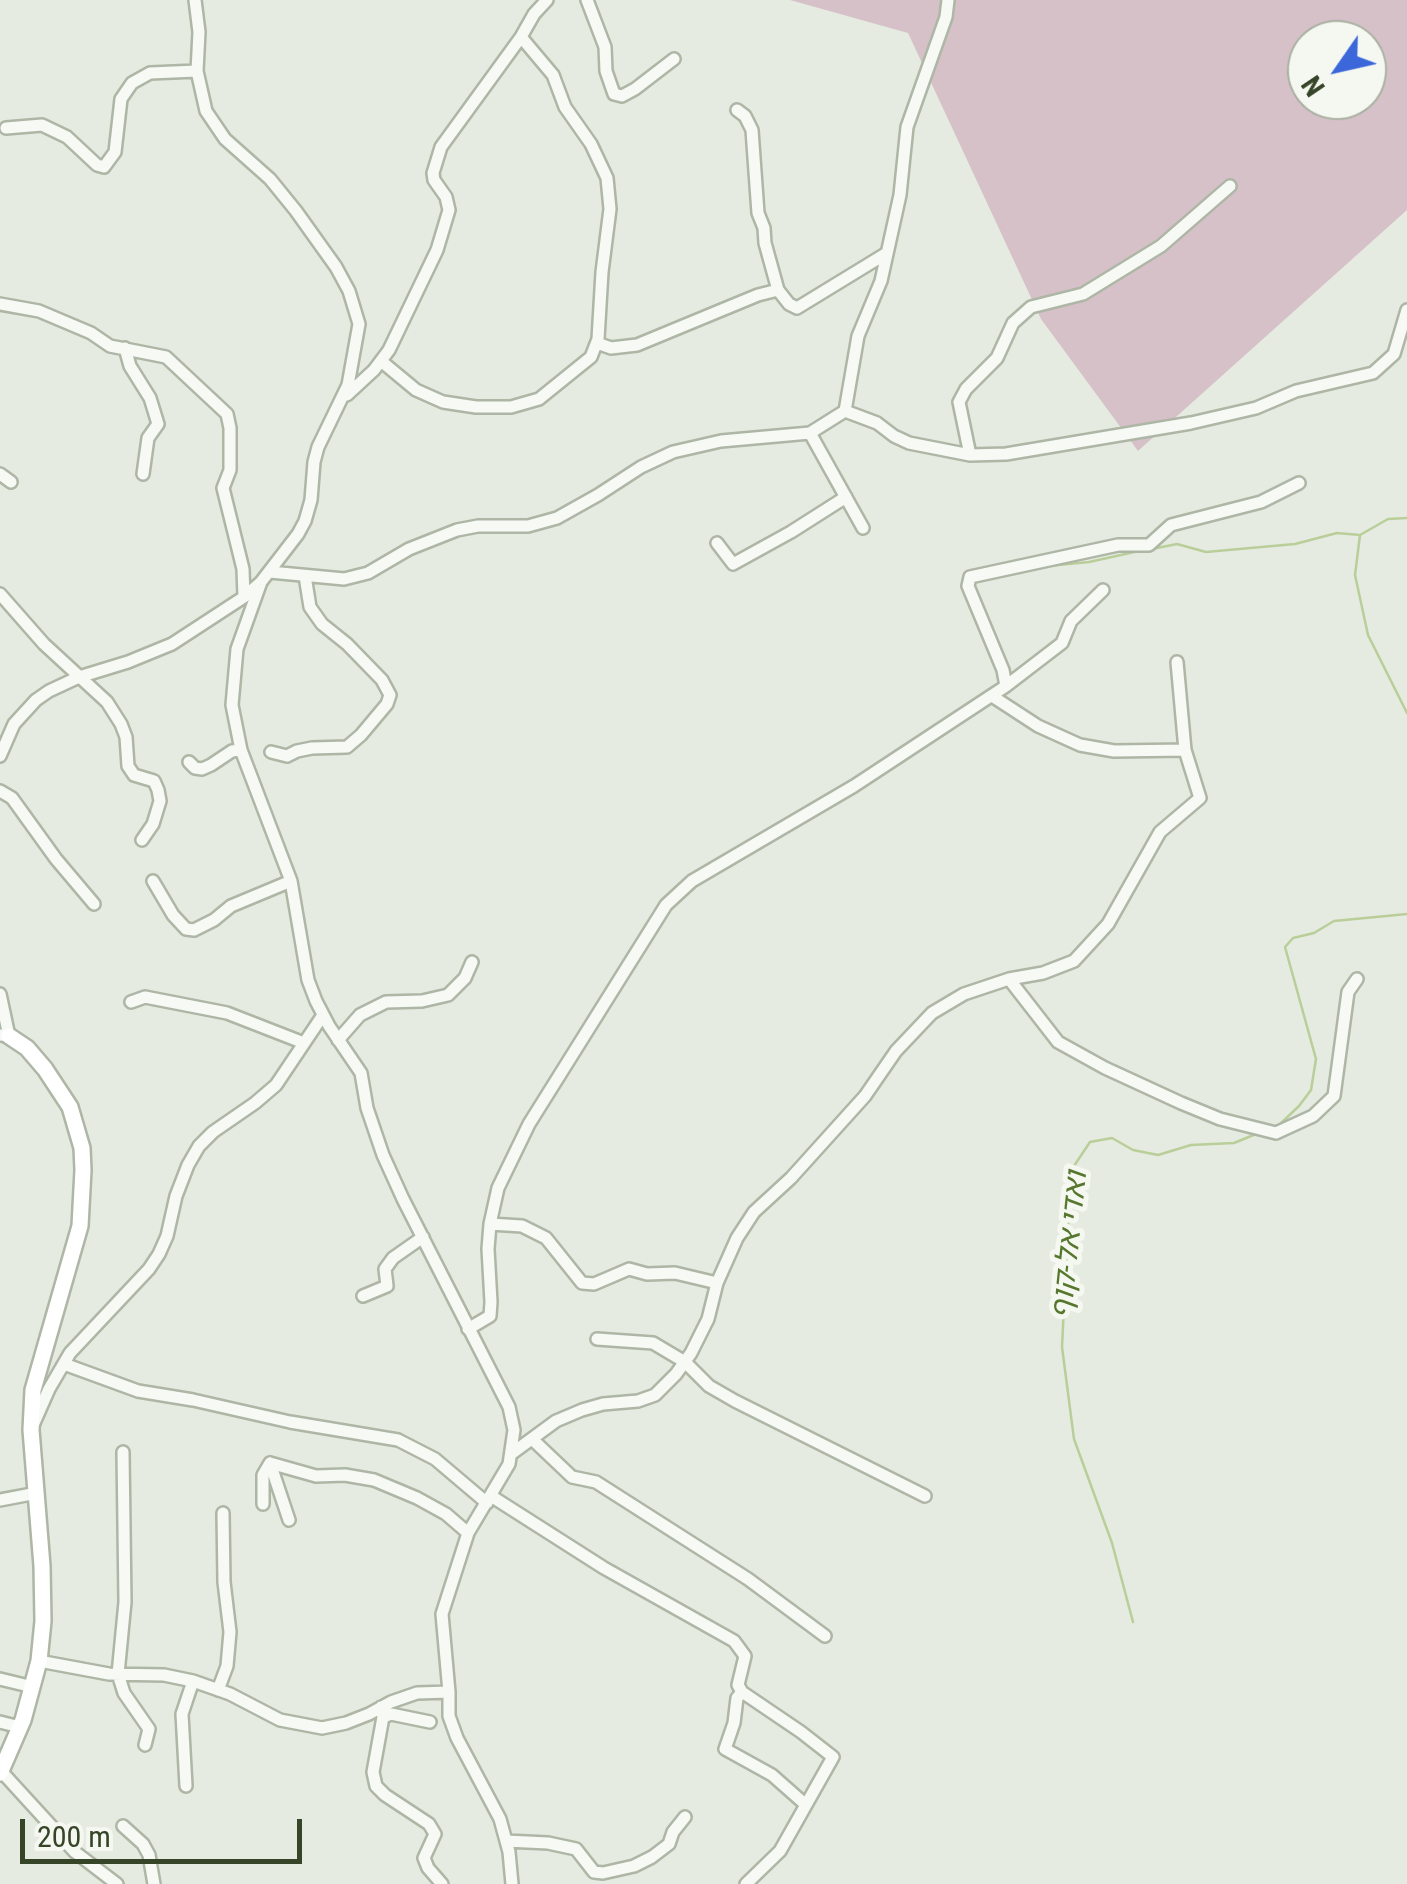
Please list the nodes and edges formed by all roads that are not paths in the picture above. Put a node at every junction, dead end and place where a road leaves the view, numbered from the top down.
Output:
1 (195, 0) edge
2 (547, 0) edge
3 (587, 0) edge
4 (948, 0) edge
5 (520, 37) junction
6 (674, 59) dead end
7 (197, 71) junction
8 (737, 110) dead end
9 (6, 128) dead end
10 (1230, 186) dead end
11 (886, 253) junction
12 (778, 290) junction
13 (0, 304) edge
14 (1407, 310) edge
15 (596, 343) junction
16 (126, 348) junction
17 (381, 361) junction
18 (344, 398) junction
19 (846, 412) junction
20 (810, 433) junction
21 (970, 455) junction
22 (143, 474) dead end
23 (1298, 483) dead end
24 (846, 497) junction
25 (863, 528) dead end
26 (717, 544) dead end
27 (305, 576) junction
28 (266, 577) junction
29 (1103, 590) dead end
30 (0, 594) edge
31 (244, 597) junction
32 (1177, 662) dead end
33 (79, 676) junction
34 (1006, 686) junction
35 (992, 696) junction
36 (241, 750) junction
37 (1184, 750) junction
38 (272, 752) dead end
39 (0, 756) edge
40 (189, 762) dead end
41 (0, 791) edge
42 (142, 840) dead end
43 (153, 881) dead end
44 (291, 881) junction
45 (94, 904) dead end
46 (472, 962) dead end
47 (1010, 979) junction
48 (1356, 979) dead end
49 (0, 994) edge
50 (131, 1002) dead end
51 (323, 1016) junction
52 (5, 1035) edge
53 (338, 1040) junction
54 (304, 1043) junction
55 (490, 1224) junction
56 (423, 1236) junction
57 (717, 1283) junction
58 (363, 1296) dead end
59 (468, 1329) junction
60 (597, 1338) dead end
61 (686, 1362) junction
62 (64, 1364) junction
63 (31, 1430) junction
64 (532, 1439) junction
65 (123, 1452) dead end
66 (512, 1454) junction
67 (270, 1462) junction
68 (37, 1492) junction
69 (925, 1496) dead end
70 (0, 1500) edge
71 (489, 1500) junction
72 (263, 1504) dead end
73 (223, 1514) dead end
74 (289, 1520) dead end
75 (468, 1533) junction
76 (825, 1636) dead end
77 (39, 1661) junction
78 (118, 1674) junction
79 (0, 1679) edge
80 (192, 1681) junction
81 (33, 1687) junction
82 (218, 1690) junction
83 (449, 1692) junction
84 (742, 1692) junction
85 (382, 1712) junction
86 (0, 1722) edge
87 (430, 1722) dead end
88 (20, 1727) junction
89 (145, 1745) dead end
90 (1, 1772) edge
91 (186, 1786) dead end
92 (806, 1805) junction
93 (686, 1817) dead end
94 (123, 1826) dead end
95 (506, 1841) junction
96 (117, 1884) edge
97 (154, 1884) edge
98 (442, 1884) edge
99 (512, 1884) edge
100 (746, 1884) edge

1 - 7 street
2 - 5 street
3 - 6 street
4 - 11 street
5 - 15 street
5 - 17 street
7 - 9 street
7 - 18 street
8 - 12 street
10 - 21 street
11 - 12 street
11 - 19 street
12 - 15 street
13 - 16 street
14 - 21 street
15 - 17 street
16 - 22 street
16 - 31 street
17 - 18 street
18 - 28 street
19 - 20 street
19 - 21 street
20 - 24 street
20 - 27 street
23 - 34 street
24 - 25 street
24 - 26 street
27 - 28 street
27 - 38 street
28 - 31 street
28 - 36 street
29 - 34 street
30 - 33 street
31 - 33 street
32 - 37 street
33 - 39 street
33 - 42 street
34 - 35 street
35 - 37 street
35 - 55 street
36 - 40 street
36 - 44 street
37 - 47 street
41 - 45 street
43 - 44 street
44 - 51 street
46 - 53 street
47 - 48 street
47 - 57 street
49 - 52 street
50 - 54 street
51 - 53 street
51 - 54 street
52 - 63 street
53 - 56 street
54 - 62 street
55 - 57 street
55 - 59 street
56 - 58 street
56 - 59 street
57 - 61 street
59 - 66 street
60 - 61 street
61 - 64 street
61 - 69 street
62 - 63 street
62 - 71 street
63 - 68 street
64 - 66 street
64 - 76 street
65 - 78 street
66 - 71 street
67 - 72 street
67 - 74 street
67 - 75 street
68 - 70 street
68 - 77 street
71 - 75 street
71 - 84 street
73 - 82 street
75 - 83 street
77 - 78 street
77 - 81 street
78 - 80 street
78 - 89 street
79 - 81 street
80 - 82 street
80 - 91 street
81 - 88 street
82 - 85 street
83 - 85 street
83 - 95 street
84 - 92 street
84 - 92 street
85 - 87 street
85 - 98 street
86 - 88 street
88 - 90 street
90 - 96 street
92 - 100 street
93 - 95 street
94 - 97 street
95 - 99 street

